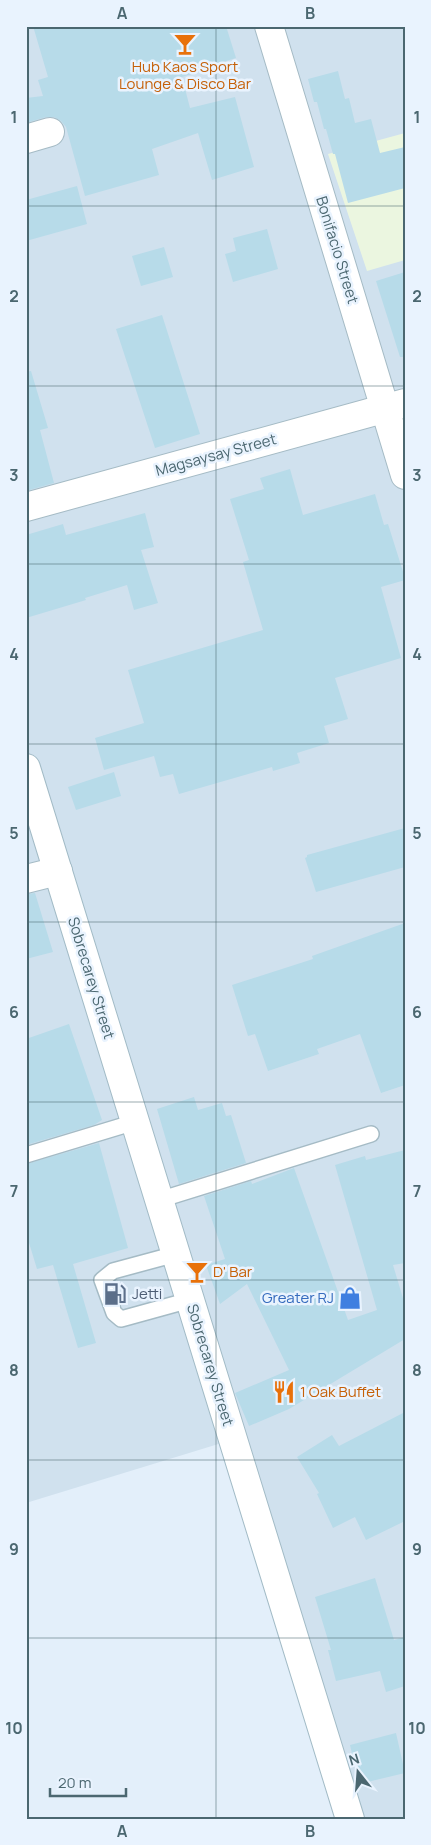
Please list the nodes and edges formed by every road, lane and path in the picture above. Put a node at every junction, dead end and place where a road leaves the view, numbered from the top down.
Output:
1 (268, 26) edge
2 (395, 406) edge
3 (405, 475) edge
4 (26, 507) edge
5 (26, 768) edge
6 (58, 871) junction
7 (26, 879) edge
8 (135, 1122) junction
9 (371, 1134) dead end
10 (26, 1155) edge
11 (159, 1200) junction
12 (176, 1254) junction
13 (190, 1300) junction
14 (350, 1819) edge

1 - 2 main road, Bonifacio Street
2 - 3 main road, Bonifacio Street
2 - 4 main road, Magsaysay Street
5 - 6 main road, Sobrecarey Street
6 - 7 main road
6 - 8 main road, Sobrecarey Street
8 - 10 lane
8 - 11 main road, Sobrecarey Street
9 - 11 lane
11 - 12 main road, Sobrecarey Street
12 - 13 main road, Sobrecarey Street
12 - 13 lane
13 - 14 main road, Sobrecarey Street

